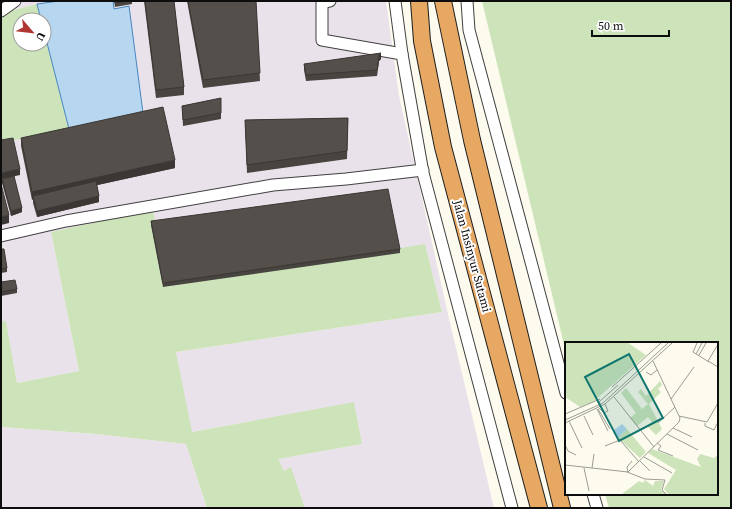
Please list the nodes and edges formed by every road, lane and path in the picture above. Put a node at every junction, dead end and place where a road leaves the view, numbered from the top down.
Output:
1 (15, 1) edge
2 (330, 1) edge
3 (395, 1) edge
4 (419, 1) edge
5 (443, 1) edge
6 (467, 1) edge
7 (1, 11) edge
8 (402, 54) junction
9 (423, 170) junction
10 (1, 236) edge
11 (565, 389) edge
12 (593, 495) edge
13 (512, 508) edge
14 (540, 508) edge
15 (562, 508) edge
16 (597, 508) edge

1 - 7 street
2 - 8 street
3 - 8 street
4 - 14 highway, Jalan Insinyur Sutami
5 - 15 highway
6 - 11 street
8 - 9 street
9 - 10 street
9 - 13 street
12 - 16 street

